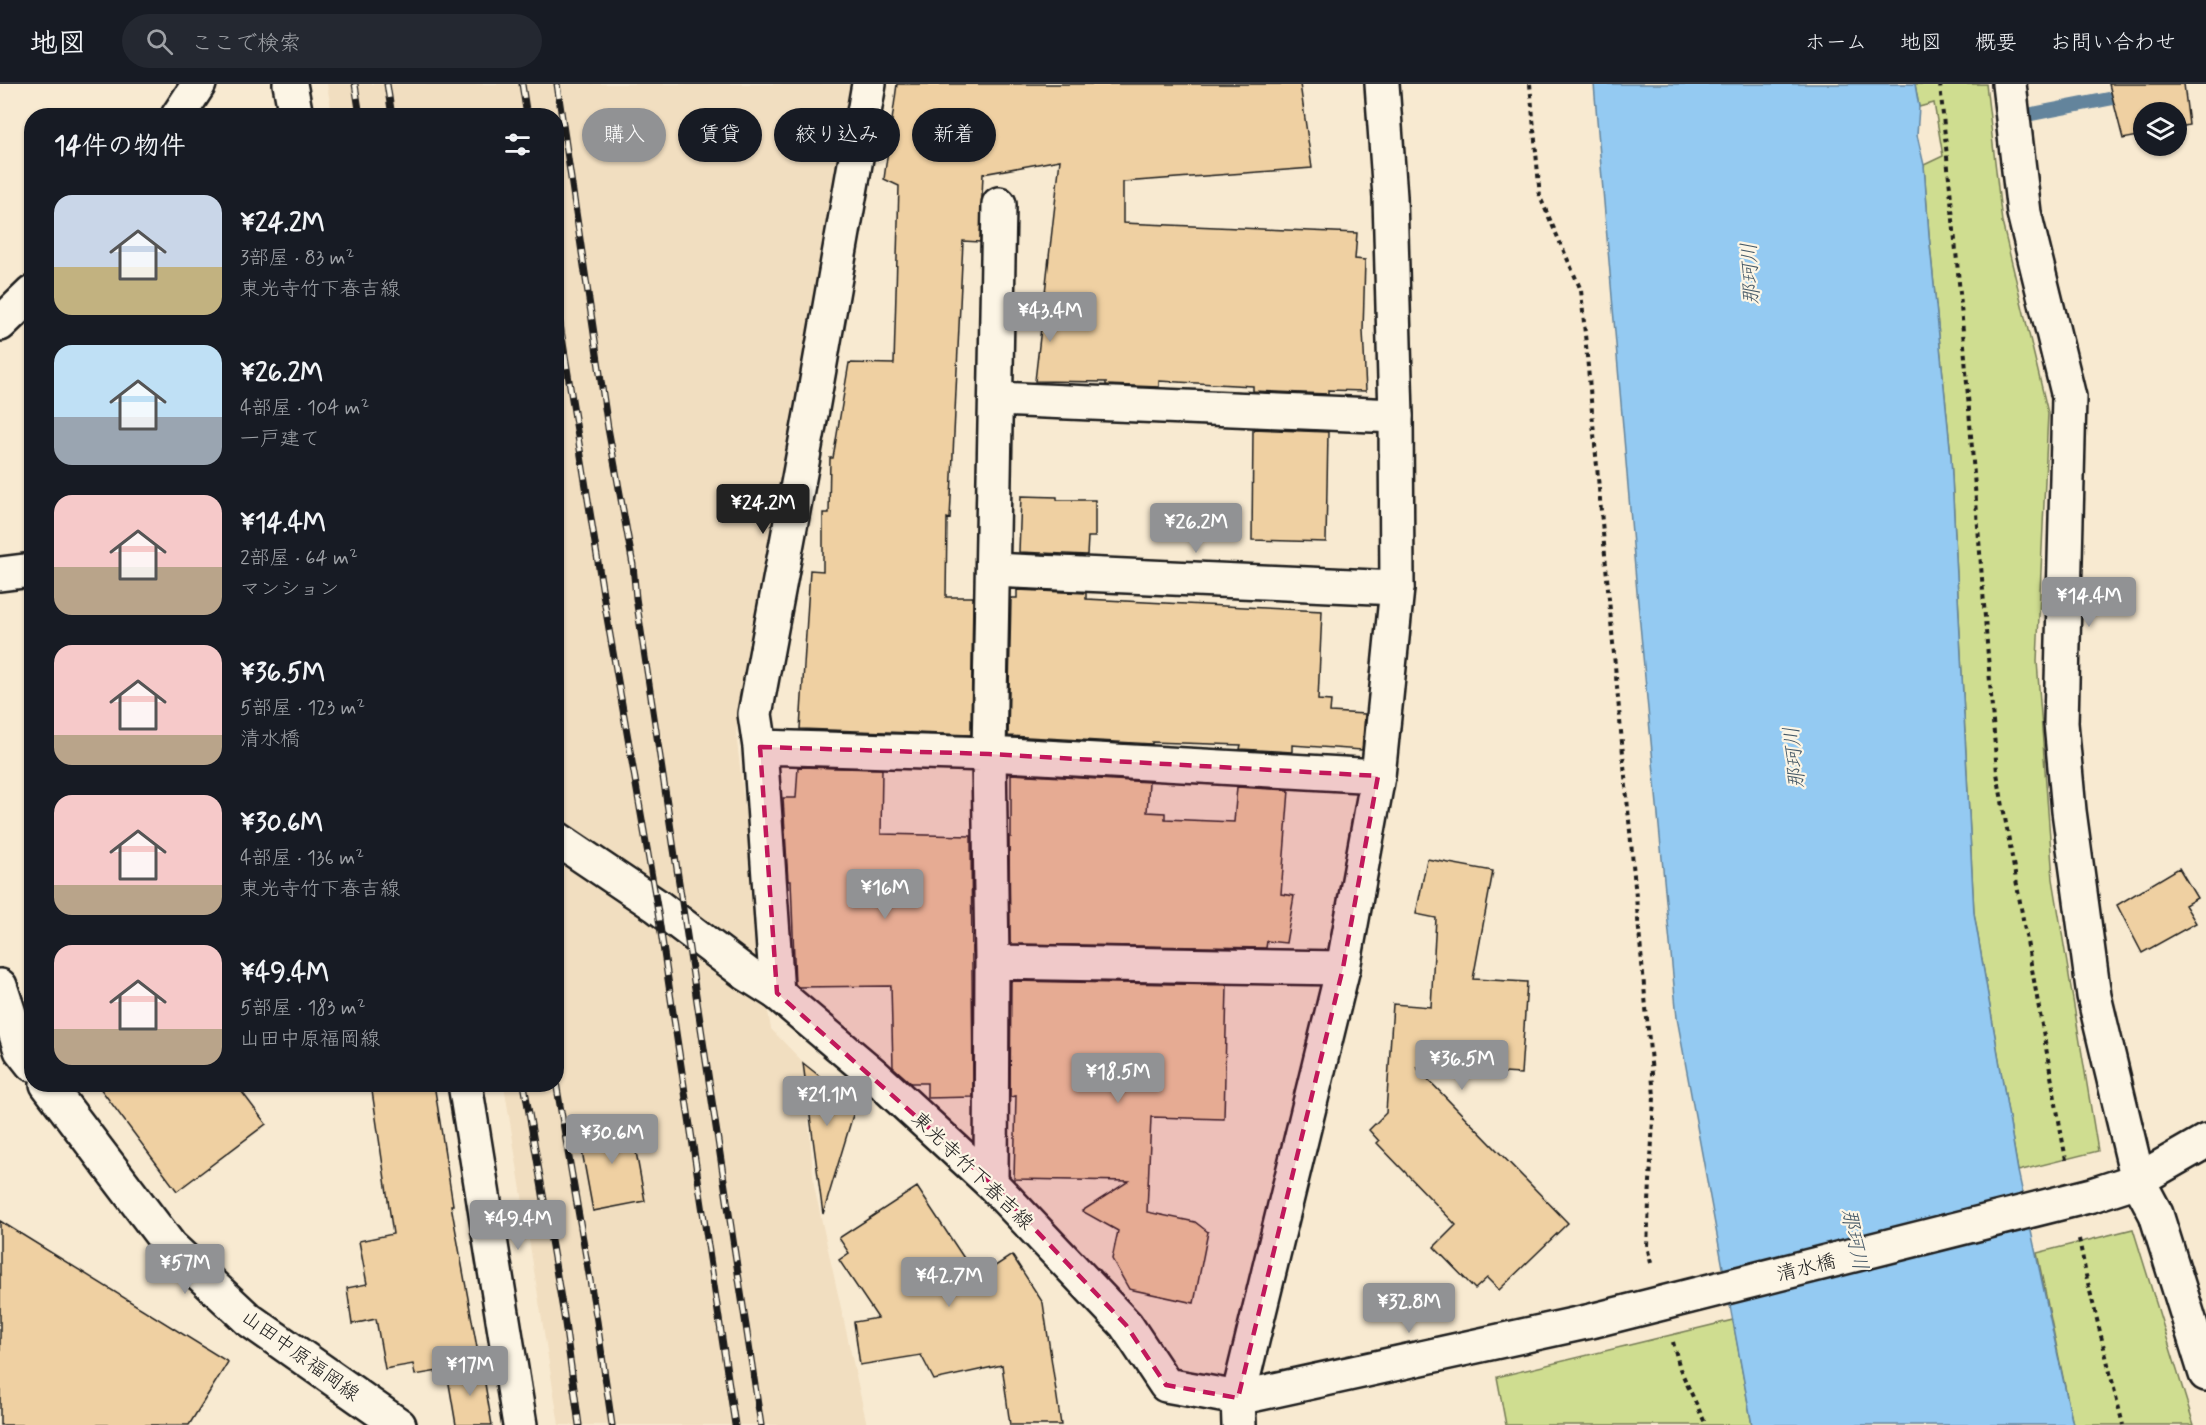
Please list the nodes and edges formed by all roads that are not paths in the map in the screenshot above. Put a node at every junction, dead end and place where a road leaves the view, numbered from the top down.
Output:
1 (199, 84) edge
2 (290, 84) edge
3 (869, 84) edge
4 (1382, 84) edge
5 (2009, 84) edge
6 (183, 108) edge
7 (294, 108) edge
8 (999, 204) dead end
9 (24, 301) edge
10 (0, 324) edge
11 (996, 399) junction
12 (1396, 416) junction
13 (993, 570) junction
14 (24, 571) edge
15 (0, 574) edge
16 (1397, 588) junction
17 (760, 747) junction
18 (989, 754) junction
19 (1378, 776) junction
20 (564, 842) edge
21 (992, 962) junction
22 (1343, 968) junction
23 (0, 986) edge
24 (777, 993) junction
25 (24, 1054) edge
26 (53, 1092) edge
27 (466, 1092) edge
28 (2206, 1141) edge
29 (2138, 1180) junction
30 (991, 1183) junction
31 (2206, 1374) edge
32 (1239, 1412) edge
33 (399, 1425) edge
34 (520, 1425) edge

1 - 6 street
2 - 7 street
3 - 17 street
4 - 12 street
5 - 29 street
8 - 11 street
9 - 10 street
11 - 12 street
11 - 13 street
12 - 16 street
13 - 16 street
13 - 18 street
14 - 15 street
16 - 19 street
17 - 18 street
17 - 24 street
18 - 19 street
18 - 21 street
19 - 22 street
20 - 24 street, 東光寺竹下春吉線
21 - 22 street
21 - 30 street
22 - 32 street
23 - 25 street
24 - 30 street, 東光寺竹下春吉線
26 - 33 street, 山田中原福岡線
27 - 34 street
28 - 29 street, 清水橋
29 - 31 street
29 - 32 street, 清水橋, bridge
30 - 32 street, 東光寺竹下春吉線

